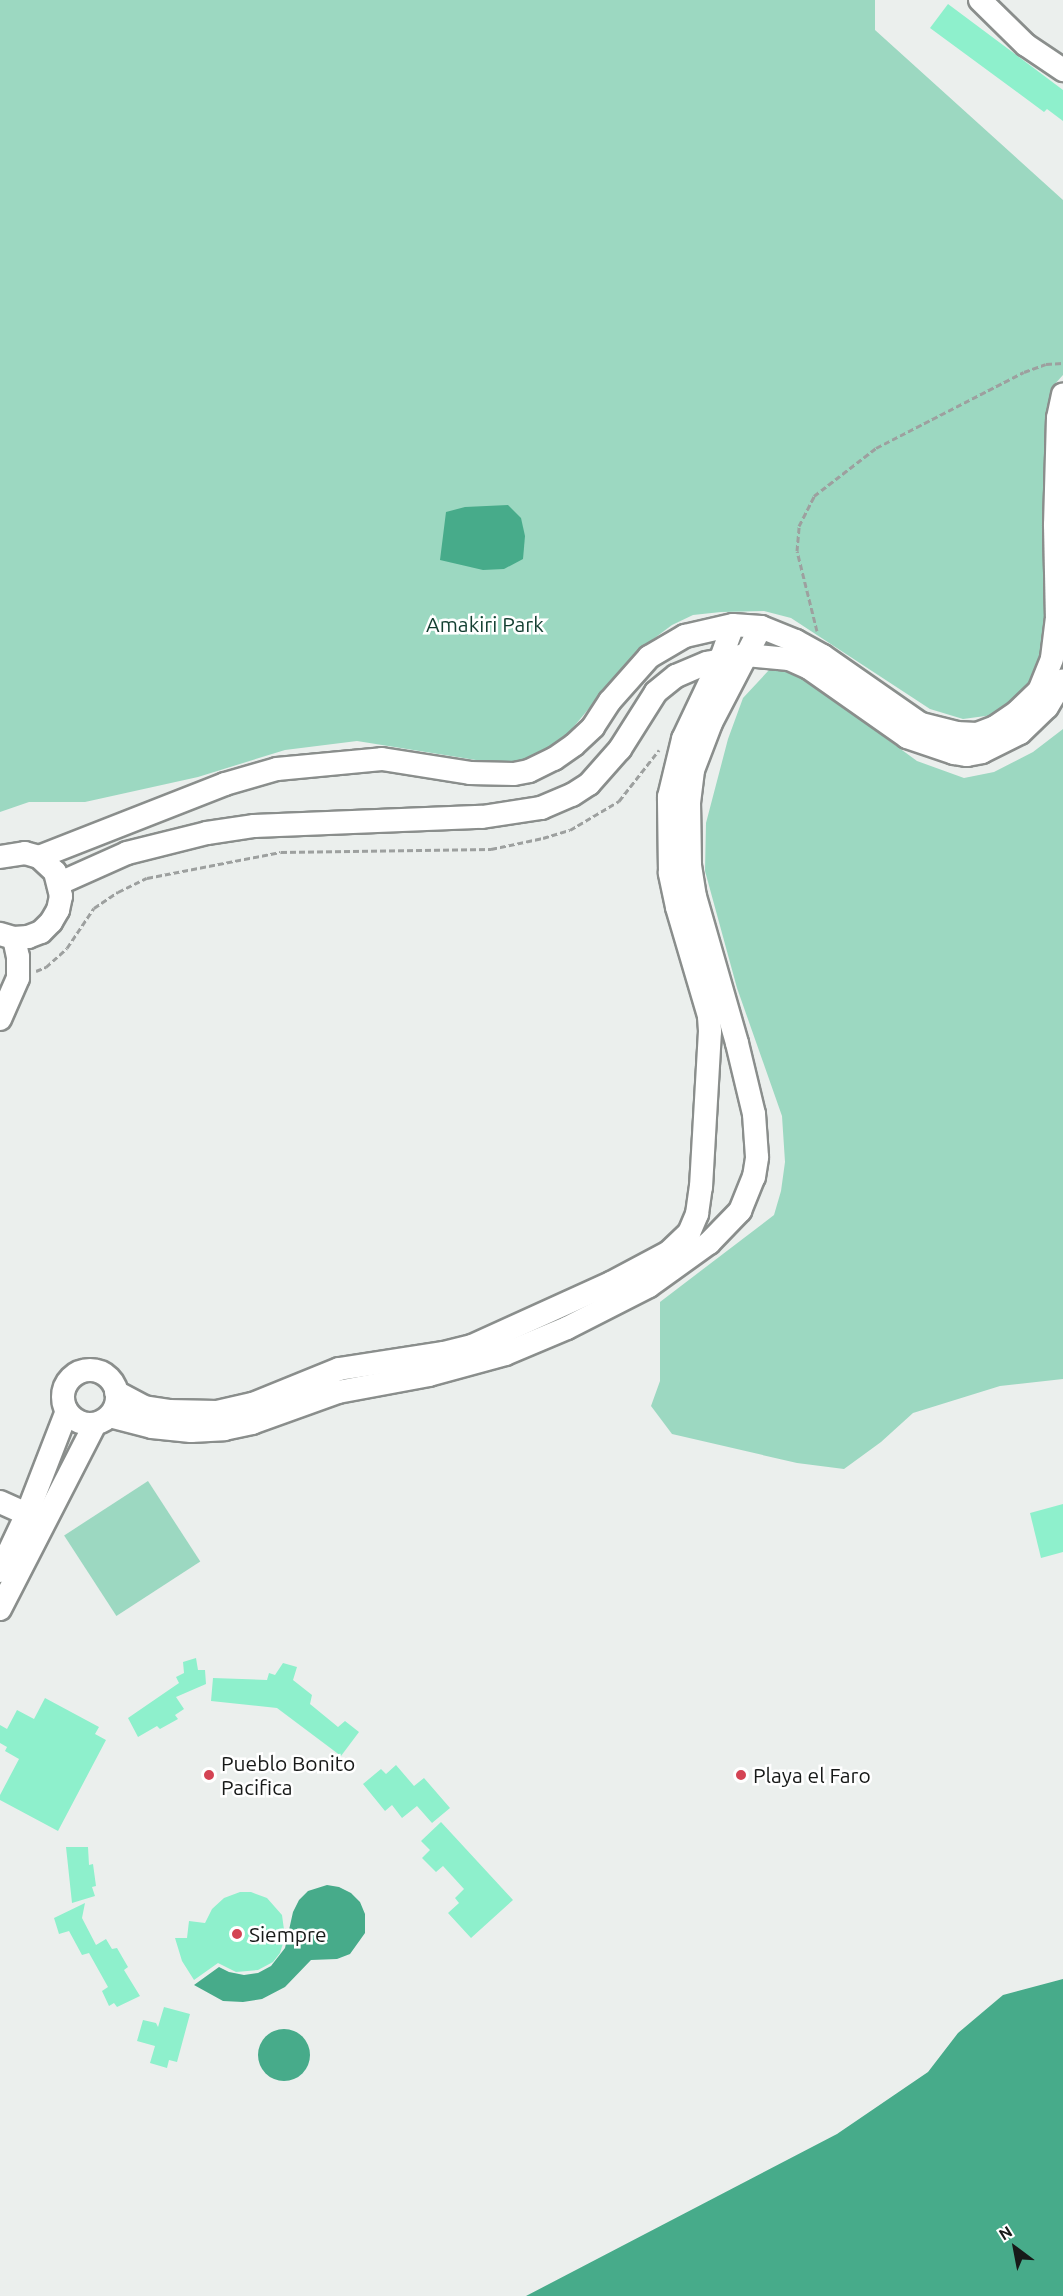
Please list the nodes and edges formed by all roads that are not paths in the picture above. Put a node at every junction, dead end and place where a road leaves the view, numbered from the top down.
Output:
1 (980, 0) edge
2 (1063, 70) edge
3 (1063, 395) edge
4 (733, 625) junction
5 (761, 627) junction
6 (746, 655) junction
7 (720, 661) junction
8 (1063, 680) edge
9 (0, 857) edge
10 (39, 857) junction
11 (60, 883) junction
12 (7, 936) edge
13 (0, 1020) edge
14 (116, 1392) junction
15 (67, 1411) junction
16 (102, 1420) junction
17 (0, 1502) edge
18 (35, 1518) junction
19 (0, 1571) edge
20 (0, 1609) edge

1 - 2 street
3 - 5 street
4 - 5 street
4 - 7 street
4 - 10 street
5 - 6 street
6 - 7 street
6 - 8 street
6 - 16 street
7 - 11 street
7 - 14 street
9 - 10 street
10 - 11 street
11 - 12 street
12 - 13 street
14 - 15 street
14 - 16 street
15 - 16 street
15 - 18 street
16 - 18 street
17 - 18 street
18 - 19 street
18 - 20 street

